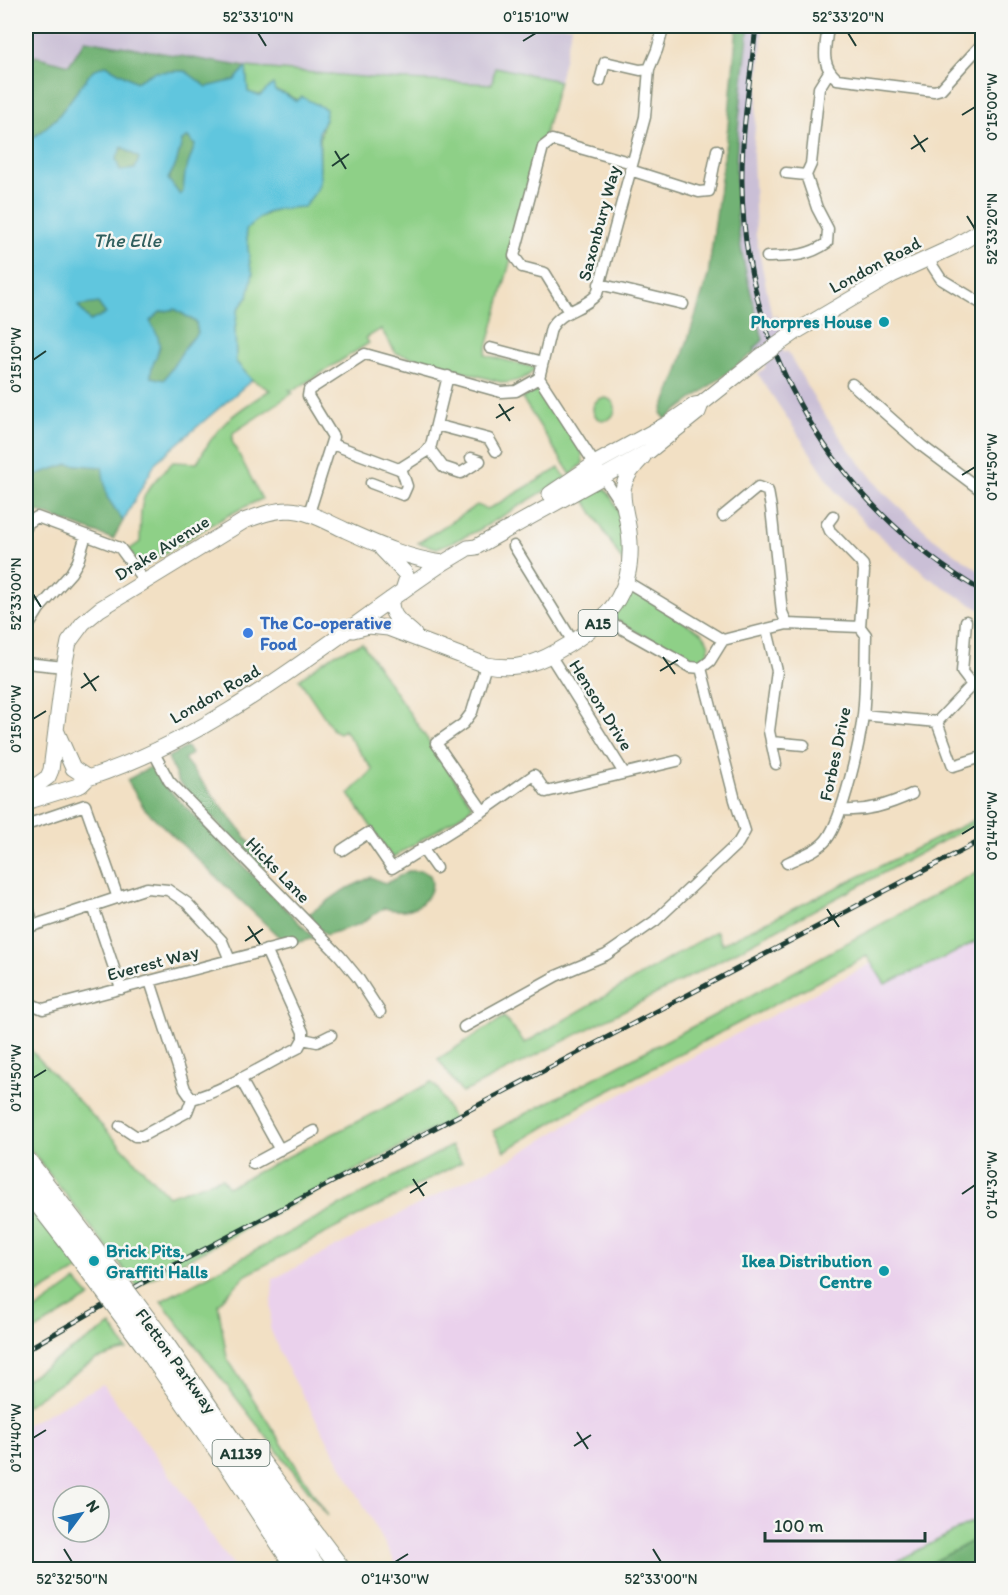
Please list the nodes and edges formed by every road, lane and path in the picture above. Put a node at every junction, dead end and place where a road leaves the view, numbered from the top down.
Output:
1 (664, 26) edge
2 (828, 26) edge
3 (982, 44) edge
4 (649, 69) junction
5 (829, 72) junction
6 (600, 81) dead end
7 (717, 150) dead end
8 (631, 167) junction
9 (786, 173) dead end
10 (806, 175) junction
11 (982, 230) edge
12 (767, 257) dead end
13 (928, 259) junction
14 (599, 284) junction
15 (683, 304) dead end
16 (982, 304) edge
17 (569, 312) junction
18 (490, 348) dead end
19 (543, 362) junction
20 (448, 376) junction
21 (539, 378) junction
22 (852, 384) dead end
23 (701, 404) junction
24 (436, 425) junction
25 (681, 427) junction
26 (332, 444) junction
27 (429, 448) junction
28 (496, 451) dead end
29 (650, 451) junction
30 (471, 458) dead end
31 (399, 469) junction
32 (599, 470) junction
33 (370, 483) dead end
34 (982, 491) edge
35 (622, 506) junction
36 (309, 513) junction
37 (723, 516) dead end
38 (833, 516) dead end
39 (26, 528) edge
40 (86, 536) junction
41 (377, 544) junction
42 (514, 546) dead end
43 (442, 563) junction
44 (145, 582) junction
45 (627, 582) junction
46 (397, 594) junction
47 (603, 618) junction
48 (966, 621) dead end
49 (787, 624) junction
50 (860, 627) junction
51 (26, 630) edge
52 (767, 630) junction
53 (337, 639) junction
54 (723, 640) junction
55 (424, 641) junction
56 (573, 642) junction
57 (550, 655) junction
58 (26, 663) edge
59 (486, 665) junction
60 (64, 667) junction
61 (701, 668) junction
62 (977, 682) edge
63 (863, 715) junction
64 (937, 722) junction
65 (56, 729) junction
66 (771, 742) junction
67 (804, 745) dead end
68 (153, 751) junction
69 (982, 757) edge
70 (677, 761) dead end
71 (776, 764) dead end
72 (624, 773) junction
73 (88, 778) junction
74 (26, 793) edge
75 (912, 794) dead end
76 (26, 802) edge
77 (840, 810) junction
78 (483, 811) junction
79 (26, 825) edge
80 (422, 848) junction
81 (342, 850) dead end
82 (787, 863) dead end
83 (436, 868) dead end
84 (118, 898) junction
85 (26, 900) edge
86 (93, 906) junction
87 (29, 926) edge
88 (291, 944) dead end
89 (266, 950) junction
90 (230, 960) junction
91 (150, 981) junction
92 (121, 989) junction
93 (26, 997) edge
94 (380, 1012) dead end
95 (464, 1028) dead end
96 (331, 1035) dead end
97 (303, 1039) junction
98 (240, 1078) junction
99 (192, 1099) junction
100 (120, 1126) dead end
101 (314, 1131) dead end
102 (280, 1150) junction
103 (26, 1159) edge
104 (253, 1164) dead end
105 (26, 1188) edge
106 (78, 1241) junction
107 (153, 1342) junction
108 (182, 1366) junction
109 (233, 1472) junction
110 (286, 1569) edge
111 (297, 1569) edge
112 (318, 1569) edge
113 (342, 1569) edge

1 - 4 street, Saxonbury Way
2 - 5 street
3 - 5 street
4 - 6 street
4 - 8 street, Saxonbury Way
5 - 10 street
7 - 8 street
8 - 14 street, Saxonbury Way
8 - 17 street
9 - 10 street
10 - 12 street
11 - 13 main road, London Road / A15
13 - 16 street
13 - 23 main road, London Road / A15, bridge
14 - 15 street
14 - 17 street, Saxonbury Way
17 - 19 street, Saxonbury Way
18 - 19 street
19 - 21 street, Saxonbury Way
20 - 21 street
20 - 24 street
20 - 26 street
21 - 32 street
22 - 34 street
23 - 25 main road, London Road / A15
23 - 32 main road, London Road / A15
24 - 27 street
24 - 28 street
25 - 29 main road, London Road / A15
25 - 32 main road
26 - 31 street
26 - 36 street
27 - 30 street
27 - 31 street
29 - 32 main road, London Road / A15
29 - 35 main road, A15
31 - 33 street
32 - 35 street
32 - 43 main road, London Road / A15
35 - 45 main road, A15
36 - 41 main road, Drake Avenue
36 - 44 main road, Drake Avenue
37 - 49 street
38 - 50 street, Forbes Drive
39 - 40 street
40 - 44 street
40 - 51 street
41 - 43 main road, Drake Avenue
41 - 46 main road
42 - 56 street
43 - 46 main road, London Road / A15
44 - 60 main road, Drake Avenue
45 - 47 main road, A15
45 - 54 street
46 - 53 main road, London Road / A15
46 - 55 main road
47 - 56 main road, A15
47 - 61 street
48 - 62 street
49 - 50 street
49 - 52 street
50 - 63 street, Forbes Drive
52 - 54 street
52 - 66 street
53 - 55 main road, A15
53 - 68 main road, London Road / A15
54 - 61 street
55 - 59 main road, A15
56 - 57 main road, A15
57 - 59 main road, A15
57 - 72 street, Henson Drive
58 - 60 street
59 - 78 street
60 - 65 main road, Drake Avenue
61 - 95 street
62 - 64 street
63 - 64 street
63 - 77 street, Forbes Drive
64 - 69 street
65 - 73 main road
65 - 74 main road, Drake Avenue
66 - 67 street
66 - 71 street
68 - 73 main road, London Road / A15
68 - 94 street, Hicks Lane
70 - 72 street, Henson Drive
72 - 78 street, Henson Drive
73 - 76 main road, London Road / A15
75 - 77 street
77 - 82 street, Forbes Drive
78 - 80 street
79 - 84 street
80 - 81 street
80 - 83 street
84 - 86 street
84 - 90 street
85 - 87 street
86 - 87 street
86 - 92 street
88 - 89 street, Everest Way
89 - 90 street, Everest Way
89 - 97 street
90 - 91 street, Everest Way
91 - 92 street, Everest Way
91 - 99 street
92 - 93 street, Everest Way
96 - 97 street
97 - 98 street
98 - 99 street
98 - 102 street
99 - 100 street
101 - 102 street
102 - 104 street
103 - 106 highway, Fletton Parkway / A1139
105 - 106 highway, Fletton Parkway / A1139
106 - 107 highway, Fletton Parkway / A1139, bridge
107 - 108 highway, Fletton Parkway / A1139
107 - 109 highway, Fletton Parkway / A1139
108 - 112 highway, Fletton Parkway / A1139
108 - 113 highway, A1139
109 - 110 highway, A1139
109 - 111 highway, Fletton Parkway / A1139

